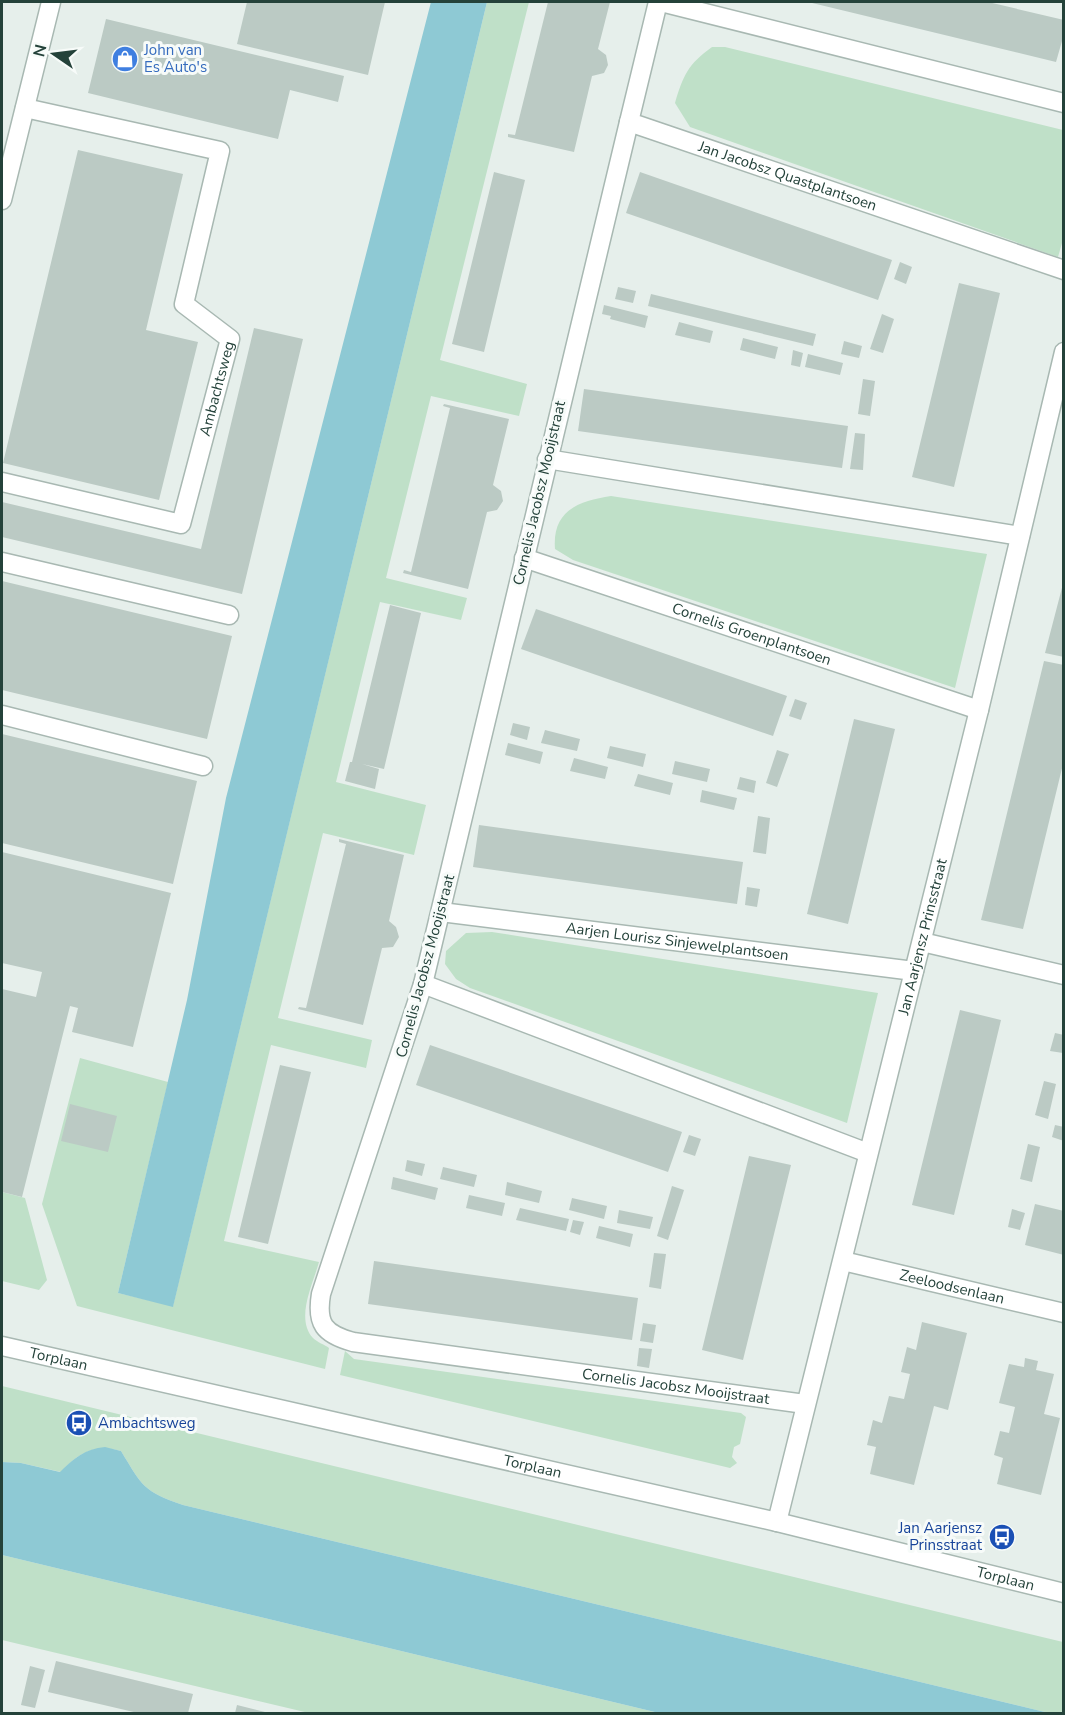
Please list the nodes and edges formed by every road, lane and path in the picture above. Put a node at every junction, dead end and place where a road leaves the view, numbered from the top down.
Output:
1 (51, 2) edge
2 (659, 2) edge
3 (1064, 104) edge
4 (25, 108) junction
5 (629, 122) junction
6 (2, 200) edge
7 (1064, 270) edge
8 (1064, 352) edge
9 (547, 459) junction
10 (2, 482) edge
11 (1020, 536) junction
12 (524, 558) junction
13 (2, 562) edge
14 (229, 615) dead end
15 (980, 710) junction
16 (2, 715) edge
17 (203, 766) dead end
18 (441, 912) junction
19 (922, 942) junction
20 (914, 971) junction
21 (1064, 975) edge
22 (423, 984) junction
23 (868, 1153) junction
24 (843, 1262) junction
25 (1064, 1313) edge
26 (2, 1346) edge
27 (805, 1404) junction
28 (777, 1522) junction
29 (1064, 1593) edge

1 - 4 street
2 - 3 street
2 - 5 street
4 - 6 street
4 - 10 street, Ambachtsweg
5 - 7 street, Jan Jacobsz Quastplantsoen
5 - 9 street, Cornelis Jacobsz Mooijstraat
8 - 11 street, Jan Aarjensz Prinsstraat
9 - 11 street
9 - 12 street, Cornelis Jacobsz Mooijstraat
11 - 15 street, Jan Aarjensz Prinsstraat
12 - 15 street, Cornelis Groenplantsoen
12 - 18 street, Cornelis Jacobsz Mooijstraat
13 - 14 street
15 - 19 street, Jan Aarjensz Prinsstraat
16 - 17 street
18 - 20 street, Aarjen Lourisz Sinjewelplantsoen
18 - 22 street, Cornelis Jacobsz Mooijstraat
19 - 20 street, Jan Aarjensz Prinsstraat
19 - 21 street
20 - 23 street, Jan Aarjensz Prinsstraat
22 - 23 street
22 - 27 street, Cornelis Jacobsz Mooijstraat
23 - 24 street, Jan Aarjensz Prinsstraat
24 - 25 street, Zeeloodsenlaan
24 - 27 street, Jan Aarjensz Prinsstraat
26 - 28 street, Torplaan
27 - 28 street, Jan Aarjensz Prinsstraat
28 - 29 street, Torplaan

